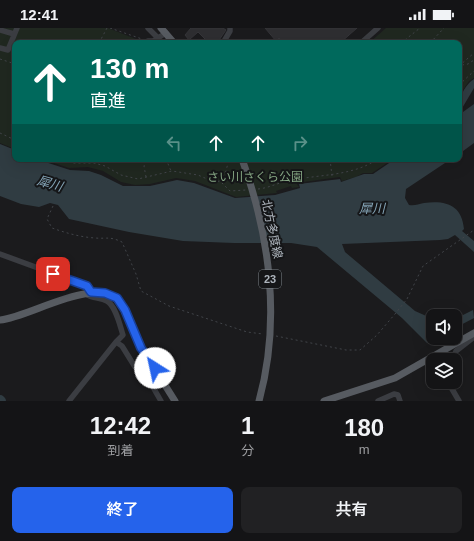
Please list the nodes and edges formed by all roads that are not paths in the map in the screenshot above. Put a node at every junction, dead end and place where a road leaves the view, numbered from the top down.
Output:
1 (148, 28) edge
2 (230, 28) edge
3 (378, 28) edge
4 (0, 30) edge
5 (164, 30) edge
6 (15, 31) edge
7 (158, 38) junction
8 (155, 40) edge
9 (172, 40) edge
10 (225, 40) edge
11 (364, 40) edge
12 (0, 48) edge
13 (243, 162) edge
14 (0, 254) edge
15 (89, 293) junction
16 (0, 322) edge
17 (474, 333) edge
18 (474, 337) edge
19 (116, 342) junction
20 (455, 353) edge
21 (452, 389) edge
22 (69, 401) edge
23 (161, 401) edge
24 (175, 401) edge
25 (259, 401) edge
26 (324, 401) edge
27 (378, 401) edge
28 (400, 401) edge
29 (459, 401) edge

1 - 7 street
2 - 10 street
3 - 11 street
4 - 6 street
5 - 7 street
5 - 9 main road
6 - 12 street
7 - 8 street
13 - 25 main road, 北方多度線 / 23, bridge
14 - 15 street
15 - 16 main road
15 - 19 street
15 - 24 main road
17 - 26 main road
18 - 20 street
19 - 22 street
19 - 23 street
21 - 29 street
27 - 28 street

